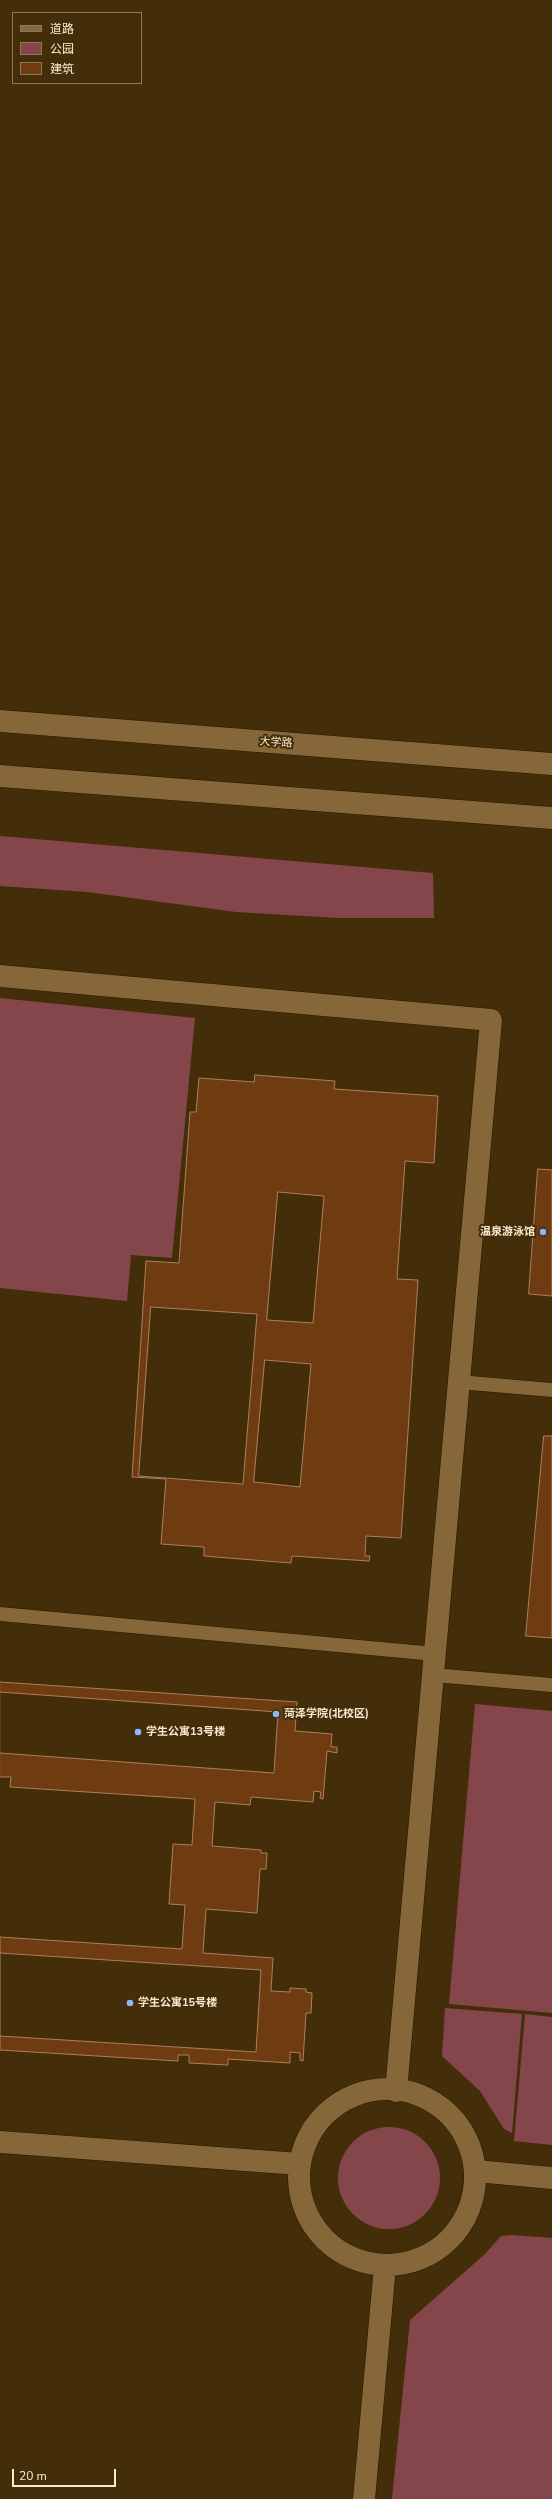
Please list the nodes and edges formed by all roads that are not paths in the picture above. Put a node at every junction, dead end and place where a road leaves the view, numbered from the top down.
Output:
1 (0, 721) edge
2 (552, 764) edge
3 (0, 776) edge
4 (552, 818) edge
5 (0, 976) edge
6 (459, 1382) junction
7 (552, 1390) edge
8 (0, 1614) edge
9 (435, 1654) junction
10 (433, 1675) junction
11 (552, 1685) edge
12 (396, 2090) junction
13 (0, 2142) edge
14 (299, 2164) junction
15 (476, 2171) junction
16 (552, 2178) edge
17 (385, 2266) junction
18 (364, 2499) edge

1 - 2 street, 大学路
3 - 4 street
5 - 6 street
6 - 7 lane
6 - 9 street
8 - 9 lane
9 - 10 street
10 - 11 lane
10 - 12 street
12 - 14 street
12 - 15 street
13 - 14 street
14 - 17 street
15 - 16 street
15 - 17 street
17 - 18 street

